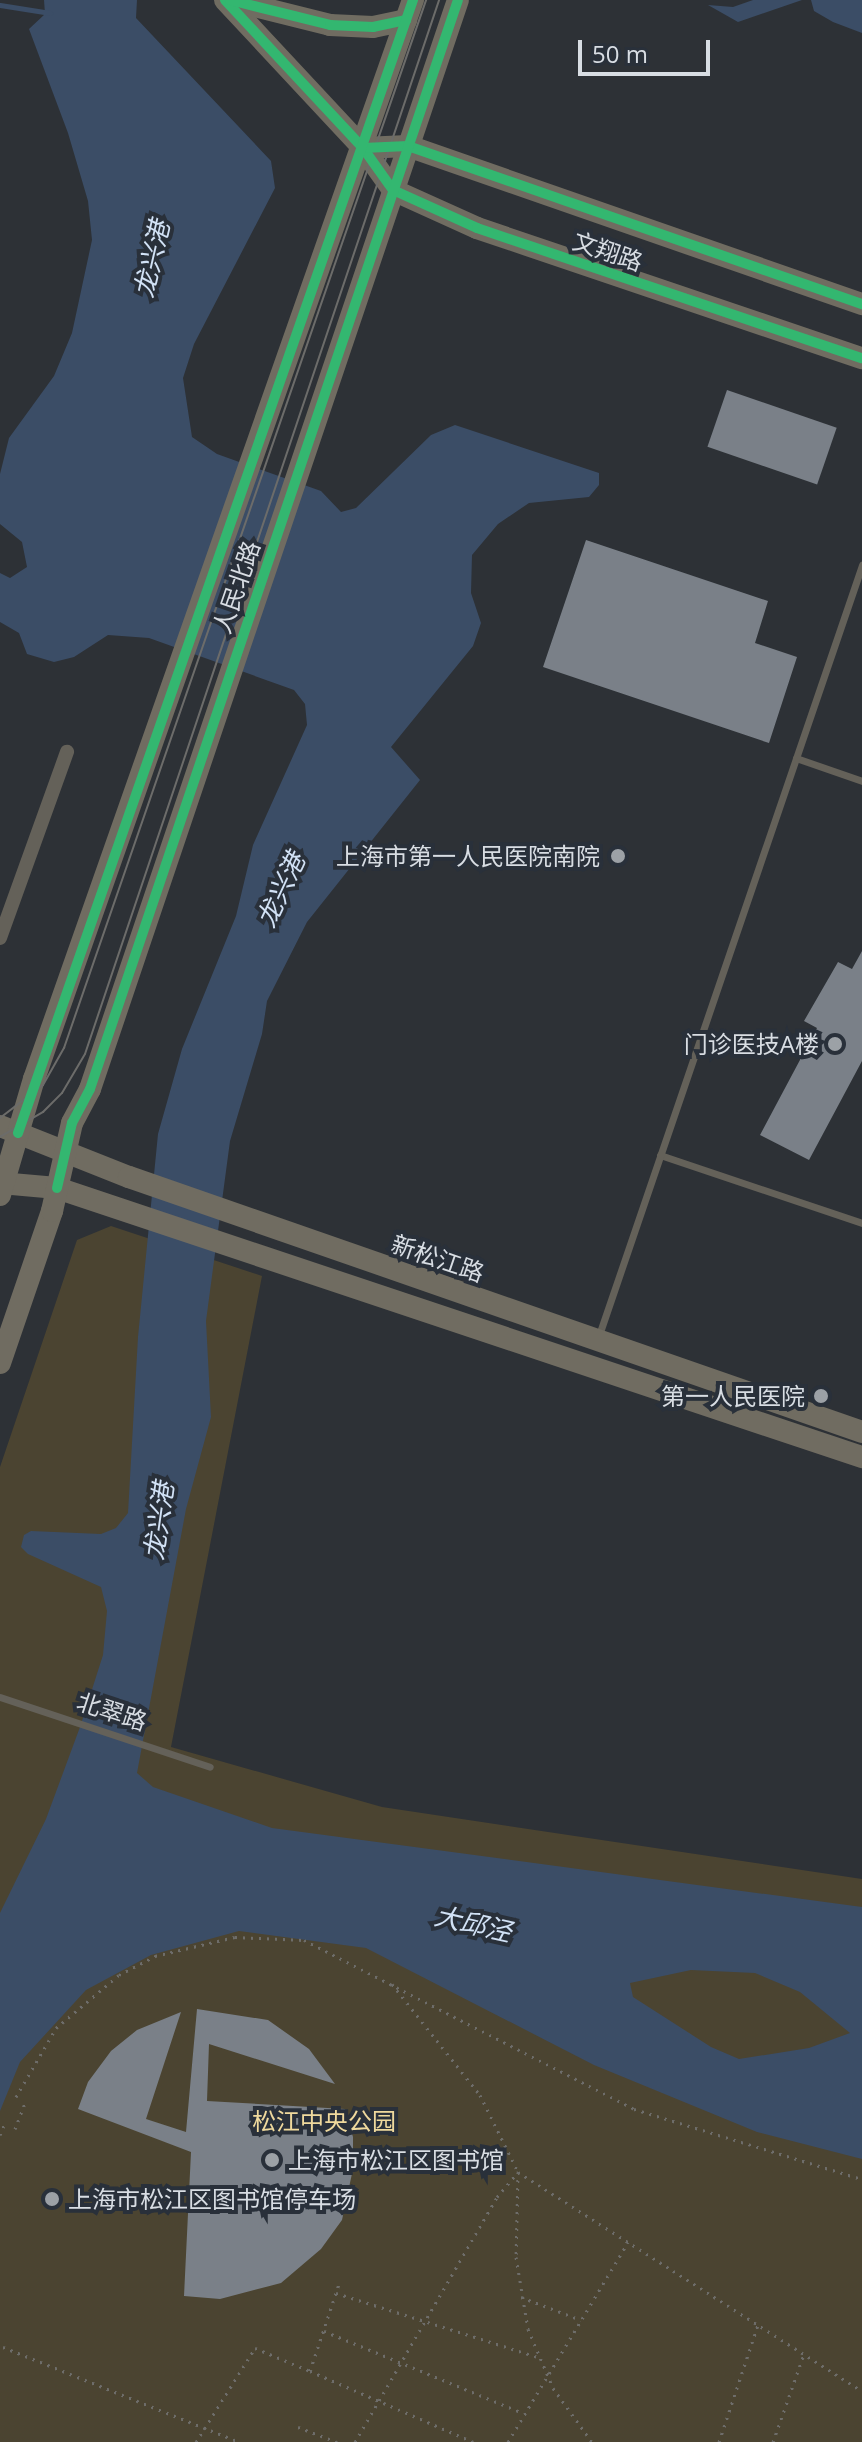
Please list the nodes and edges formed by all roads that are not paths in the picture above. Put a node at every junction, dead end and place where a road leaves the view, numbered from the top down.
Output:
1 (228, 0) edge
2 (458, 0) edge
3 (410, 10) edge
4 (408, 146) junction
5 (363, 148) junction
6 (393, 190) junction
7 (862, 304) edge
8 (862, 358) edge
9 (862, 565) edge
10 (67, 752) dead end
11 (796, 758) junction
12 (862, 781) edge
13 (0, 938) edge
14 (9, 1130) edge
15 (65, 1153) junction
16 (660, 1155) junction
17 (1, 1188) edge
18 (57, 1188) junction
19 (862, 1223) edge
20 (597, 1340) junction
21 (0, 1363) edge
22 (862, 1432) edge
23 (862, 1457) edge
24 (0, 1697) edge
25 (210, 1767) dead end

1 - 3 main road
1 - 5 main road
2 - 4 main road, 人民北路
3 - 5 main road, 人民北路
4 - 5 main road, 文翔路
4 - 6 main road, 人民北路
4 - 7 main road, 文翔路
5 - 6 main road
5 - 14 main road, 人民北路
6 - 8 main road, 文翔路
6 - 15 main road, 人民北路
9 - 11 lane
10 - 13 street
11 - 12 lane
11 - 16 lane
14 - 15 main road, 新松江路
14 - 17 main road, 人民北路
15 - 18 main road, 人民北路
15 - 20 main road, 新松江路
16 - 19 lane
16 - 20 lane
17 - 18 main road
18 - 21 main road, 人民北路
18 - 23 main road
20 - 22 main road, 新松江路
24 - 25 lane, 北翠路

